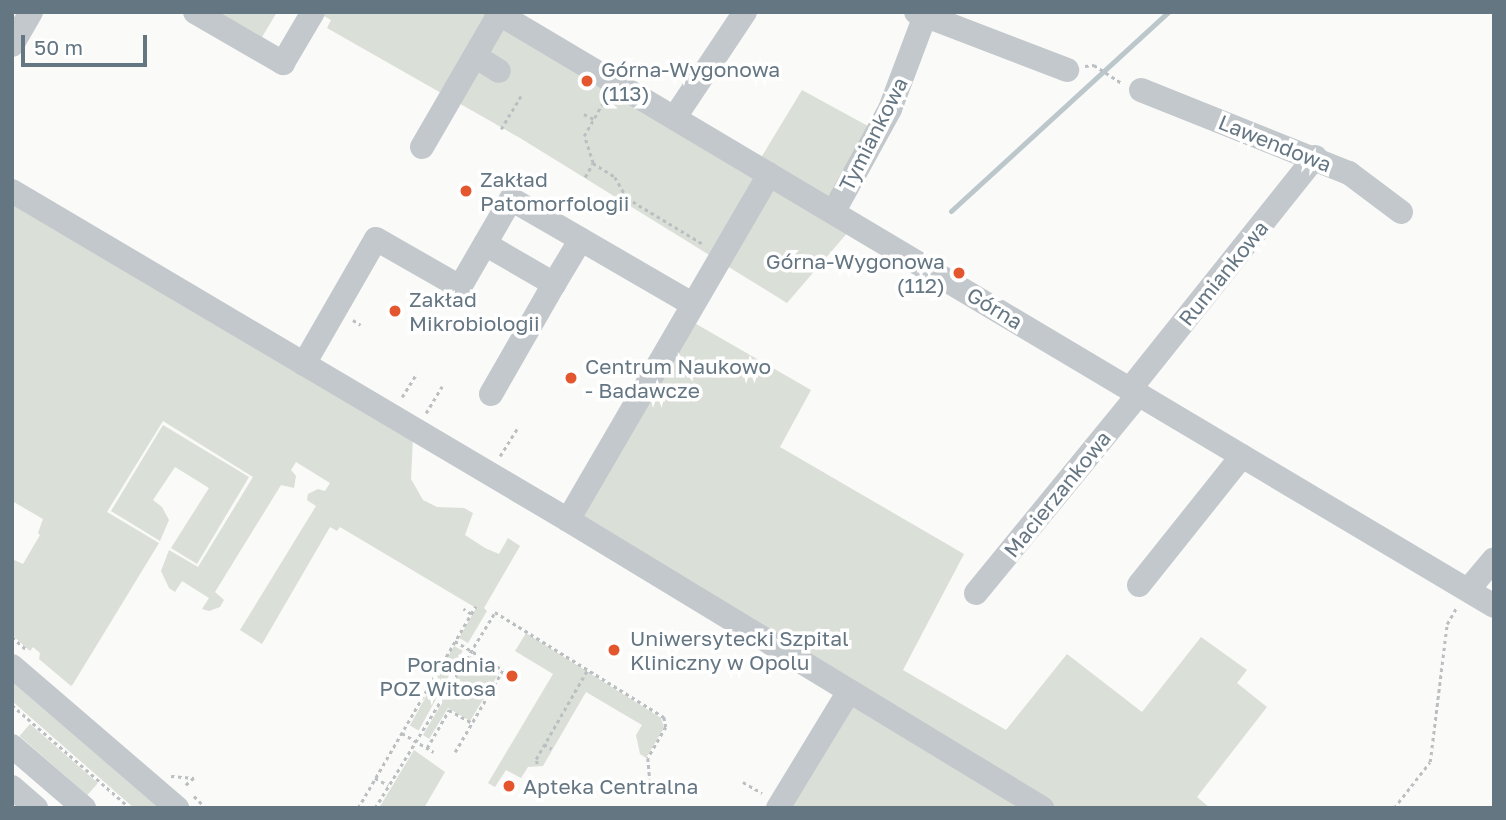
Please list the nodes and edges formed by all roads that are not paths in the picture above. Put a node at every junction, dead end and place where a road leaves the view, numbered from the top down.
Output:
1 (31, 12) edge
2 (195, 12) edge
3 (313, 12) edge
4 (745, 12) edge
5 (498, 13) edge
6 (921, 14) edge
7 (12, 45) edge
8 (475, 57) junction
9 (1067, 70) dead end
10 (499, 71) dead end
11 (1141, 90) dead end
12 (675, 117) junction
13 (422, 147) dead end
14 (1315, 157) junction
15 (769, 174) junction
16 (12, 191) edge
17 (834, 211) junction
18 (1401, 212) dead end
19 (581, 239) junction
20 (485, 244) junction
21 (554, 284) junction
22 (692, 303) junction
23 (304, 364) junction
24 (1135, 392) junction
25 (491, 394) dead end
26 (1242, 456) junction
27 (568, 520) junction
28 (1494, 559) edge
29 (1139, 585) dead end
30 (1468, 590) junction
31 (976, 593) dead end
32 (1494, 606) edge
33 (12, 666) edge
34 (849, 691) junction
35 (12, 746) edge
36 (12, 787) edge
37 (36, 808) edge
38 (84, 808) edge
39 (177, 808) edge
40 (778, 808) edge
41 (1042, 808) edge

1 - 7 street
2 - 3 street
4 - 12 street
5 - 8 street
5 - 12 street, Górna
6 - 9 street
6 - 17 street, Tymiankowa
8 - 10 street
8 - 13 street
11 - 14 street, Lawendowa
12 - 15 street, Górna
14 - 18 street, Lawendowa
14 - 24 street, Rumiankowa
15 - 17 street, Górna
15 - 22 street
16 - 23 street
17 - 24 street, Górna
19 - 20 street
19 - 21 street
19 - 22 street
20 - 21 street
20 - 23 street
21 - 25 street
22 - 27 street
23 - 27 street
24 - 26 street, Górna
24 - 31 street, Macierzankowa
26 - 29 street
26 - 30 street, Górna
27 - 34 street
28 - 30 street
30 - 32 street, Górna
33 - 39 street
34 - 40 street
34 - 41 street
35 - 38 street
36 - 37 street

